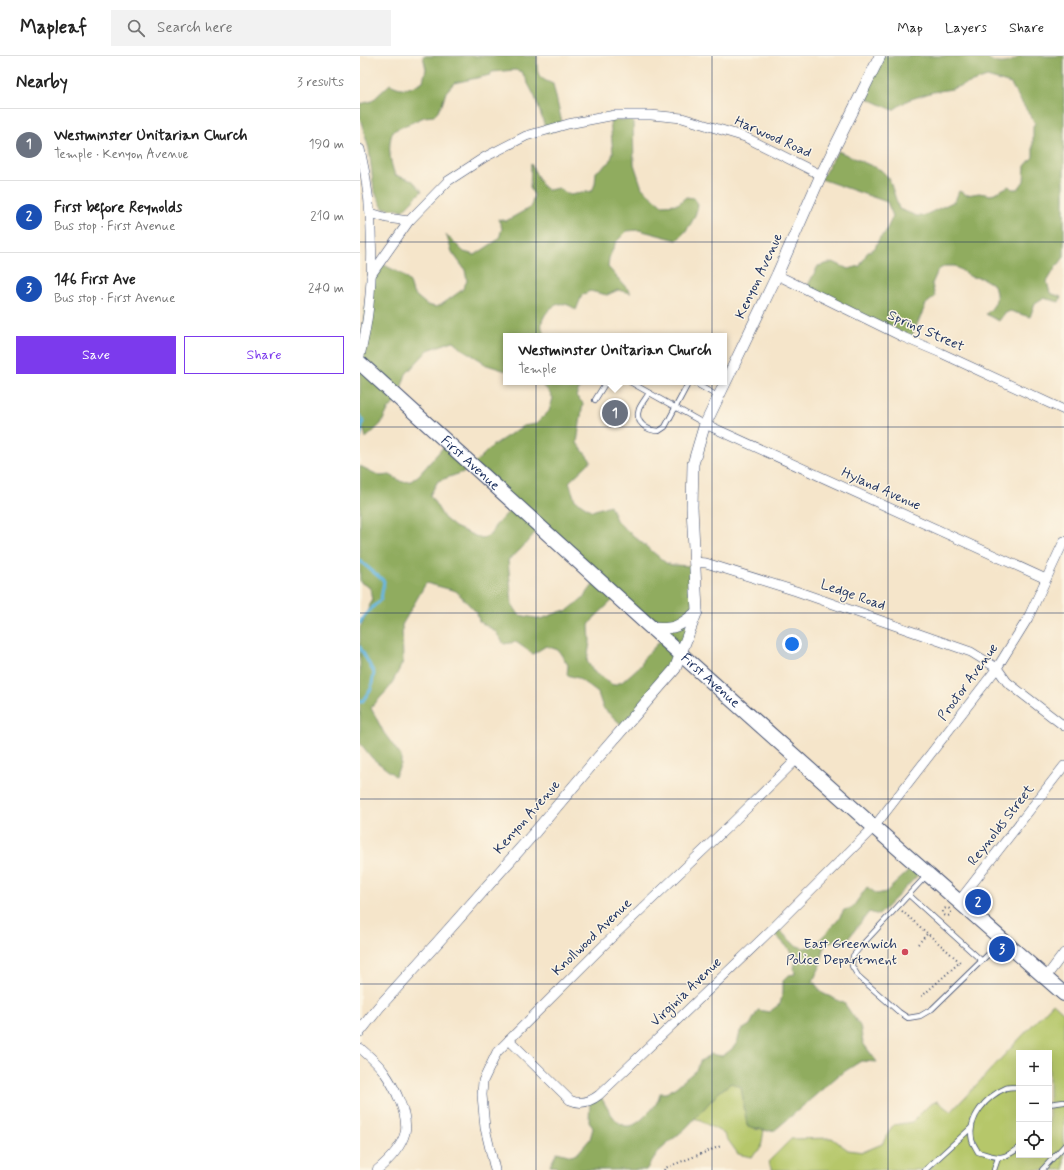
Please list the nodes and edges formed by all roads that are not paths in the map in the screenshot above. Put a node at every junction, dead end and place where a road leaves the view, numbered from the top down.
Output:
1 (880, 56) edge
2 (360, 149) edge
3 (821, 175) junction
4 (371, 214) junction
5 (409, 221) junction
6 (370, 274) junction
7 (777, 275) junction
8 (360, 356) edge
9 (360, 363) edge
10 (727, 380) edge
11 (604, 385) edge
12 (635, 385) edge
13 (687, 385) edge
14 (698, 385) edge
15 (725, 385) edge
16 (649, 393) junction
17 (719, 397) junction
18 (595, 400) dead end
19 (675, 407) junction
20 (1064, 410) edge
21 (706, 424) junction
22 (1064, 541) edge
23 (694, 562) junction
24 (1046, 579) junction
25 (697, 611) junction
26 (652, 628) junction
27 (682, 654) junction
28 (997, 668) junction
29 (1064, 726) edge
30 (798, 758) junction
31 (1064, 766) edge
32 (874, 827) junction
33 (928, 873) junction
34 (909, 895) junction
35 (959, 900) junction
36 (1004, 940) junction
37 (1064, 953) edge
38 (982, 961) junction
39 (1046, 977) junction
40 (1064, 994) edge
41 (360, 1031) edge
42 (509, 1040) junction
43 (360, 1048) edge
44 (1016, 1087) edge
45 (1064, 1102) edge
46 (1052, 1104) edge
47 (971, 1128) junction
48 (1064, 1146) edge
49 (1016, 1150) edge
50 (998, 1158) junction
51 (377, 1170) edge
52 (495, 1170) edge
53 (925, 1170) edge
54 (994, 1170) edge
55 (1042, 1170) edge

1 - 3 street, Kenyon Avenue
2 - 4 street
3 - 5 street, Harwood Road
3 - 7 street, Kenyon Avenue
4 - 5 street
4 - 6 street
5 - 6 street, Harwood Road
6 - 8 street
7 - 10 street, Kenyon Avenue
7 - 20 street, Spring Street
9 - 26 main road, First Avenue
11 - 18 lane
12 - 16 lane
13 - 19 lane
14 - 17 lane
15 - 17 street, Kenyon Avenue
16 - 19 lane
16 - 19 lane
17 - 21 street, Kenyon Avenue
19 - 21 lane
21 - 23 street, Kenyon Avenue
21 - 24 street, Hyland Avenue
22 - 24 street, Proctor Avenue
23 - 25 street, Kenyon Avenue
23 - 28 street, Ledge Road
24 - 28 street, Proctor Avenue
25 - 26 street
25 - 27 street, Kenyon Avenue
26 - 27 main road, First Avenue
27 - 30 main road, First Avenue
27 - 41 street, Kenyon Avenue
28 - 29 street
28 - 32 street, Proctor Avenue
30 - 32 main road, First Avenue
30 - 42 street, Knollwood Avenue
31 - 35 street, Reynolds Street
32 - 33 main road, First Avenue
32 - 42 street, Virginia Avenue
33 - 34 lane
33 - 35 main road, First Avenue
34 - 38 lane
34 - 38 lane
35 - 36 main road, First Avenue
36 - 38 lane
36 - 39 main road, First Avenue
37 - 39 street
39 - 40 main road, First Avenue
42 - 52 street, Knollwood Avenue
43 - 51 street
44 - 47 lane
45 - 46 lane
47 - 50 lane
47 - 53 lane
48 - 55 lane
49 - 50 lane
50 - 54 lane

